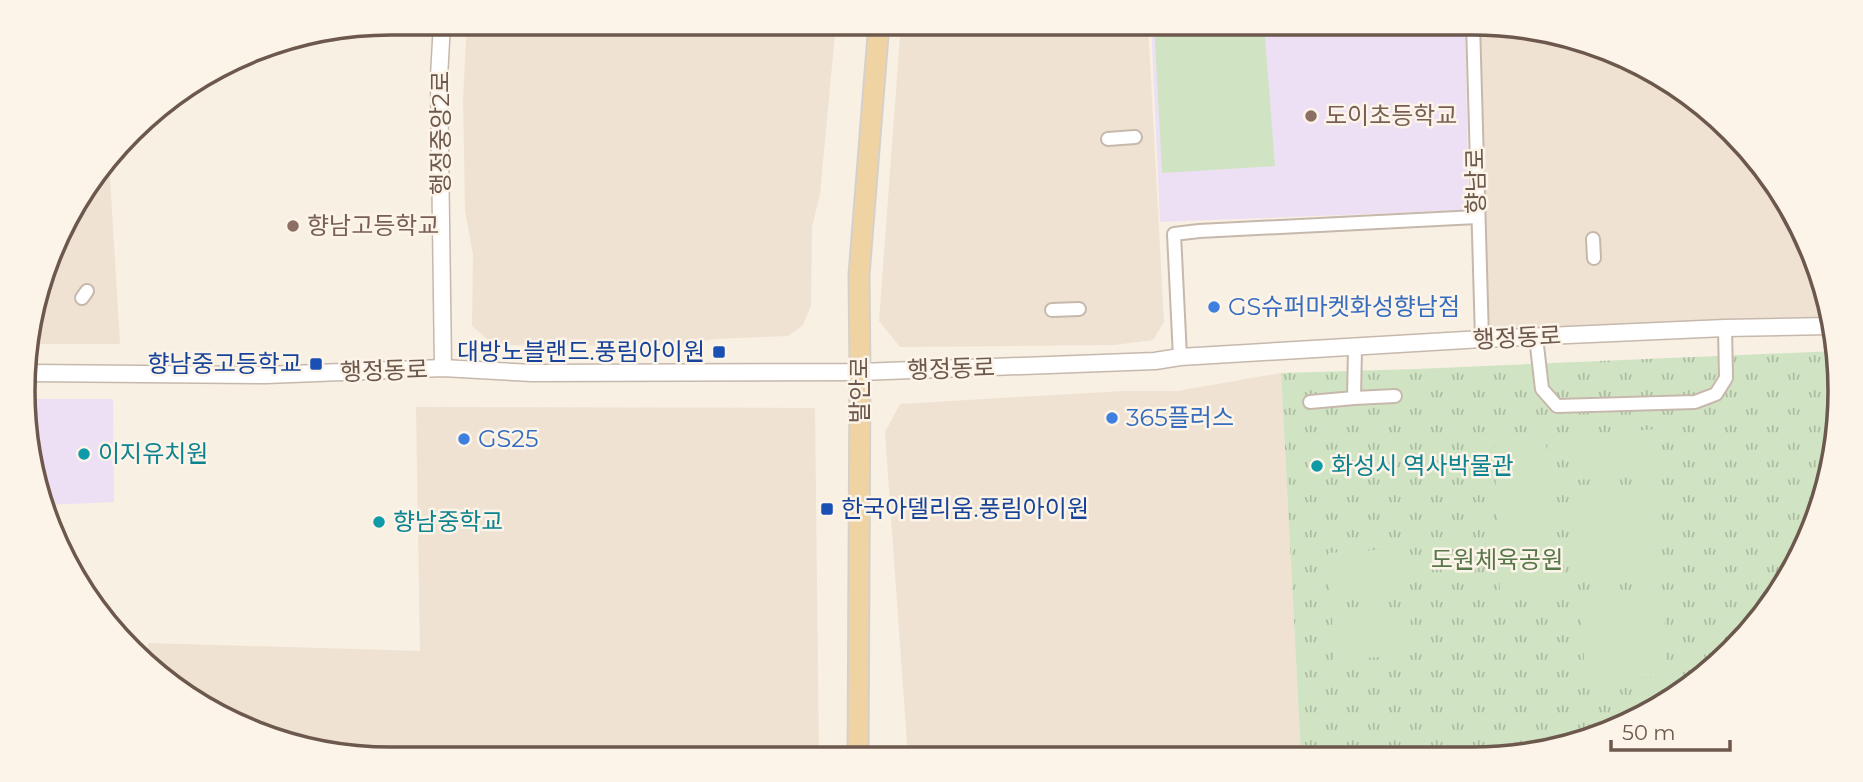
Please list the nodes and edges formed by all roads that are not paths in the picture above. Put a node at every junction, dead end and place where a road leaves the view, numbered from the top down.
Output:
1 (441, 35) edge
2 (878, 35) edge
3 (1472, 35) edge
4 (1135, 137) dead end
5 (1108, 139) dead end
6 (1476, 217) junction
7 (1592, 239) dead end
8 (1594, 258) dead end
9 (1079, 309) dead end
10 (1052, 310) dead end
11 (1822, 326) edge
12 (1725, 328) junction
13 (1536, 337) junction
14 (1482, 339) junction
15 (1355, 348) junction
16 (1180, 357) junction
17 (443, 368) junction
18 (860, 372) junction
19 (36, 373) edge
20 (1395, 396) dead end
21 (1354, 398) junction
22 (1310, 402) dead end
23 (858, 747) edge

1 - 17 street, 행정중앙2로
2 - 18 main road, 발안로
3 - 6 street, 향남로
4 - 5 street
6 - 14 street, 향남로
6 - 16 street
7 - 8 street
9 - 10 street
11 - 12 street, 행정동로
12 - 13 street, 행정동로
12 - 13 street
13 - 14 street, 행정동로
14 - 15 street, 행정동로
15 - 16 street, 행정동로
15 - 21 street
16 - 18 street, 행정동로
17 - 18 street, 행정동로
17 - 19 street, 행정동로
18 - 23 main road, 발안로
20 - 21 street
21 - 22 street

